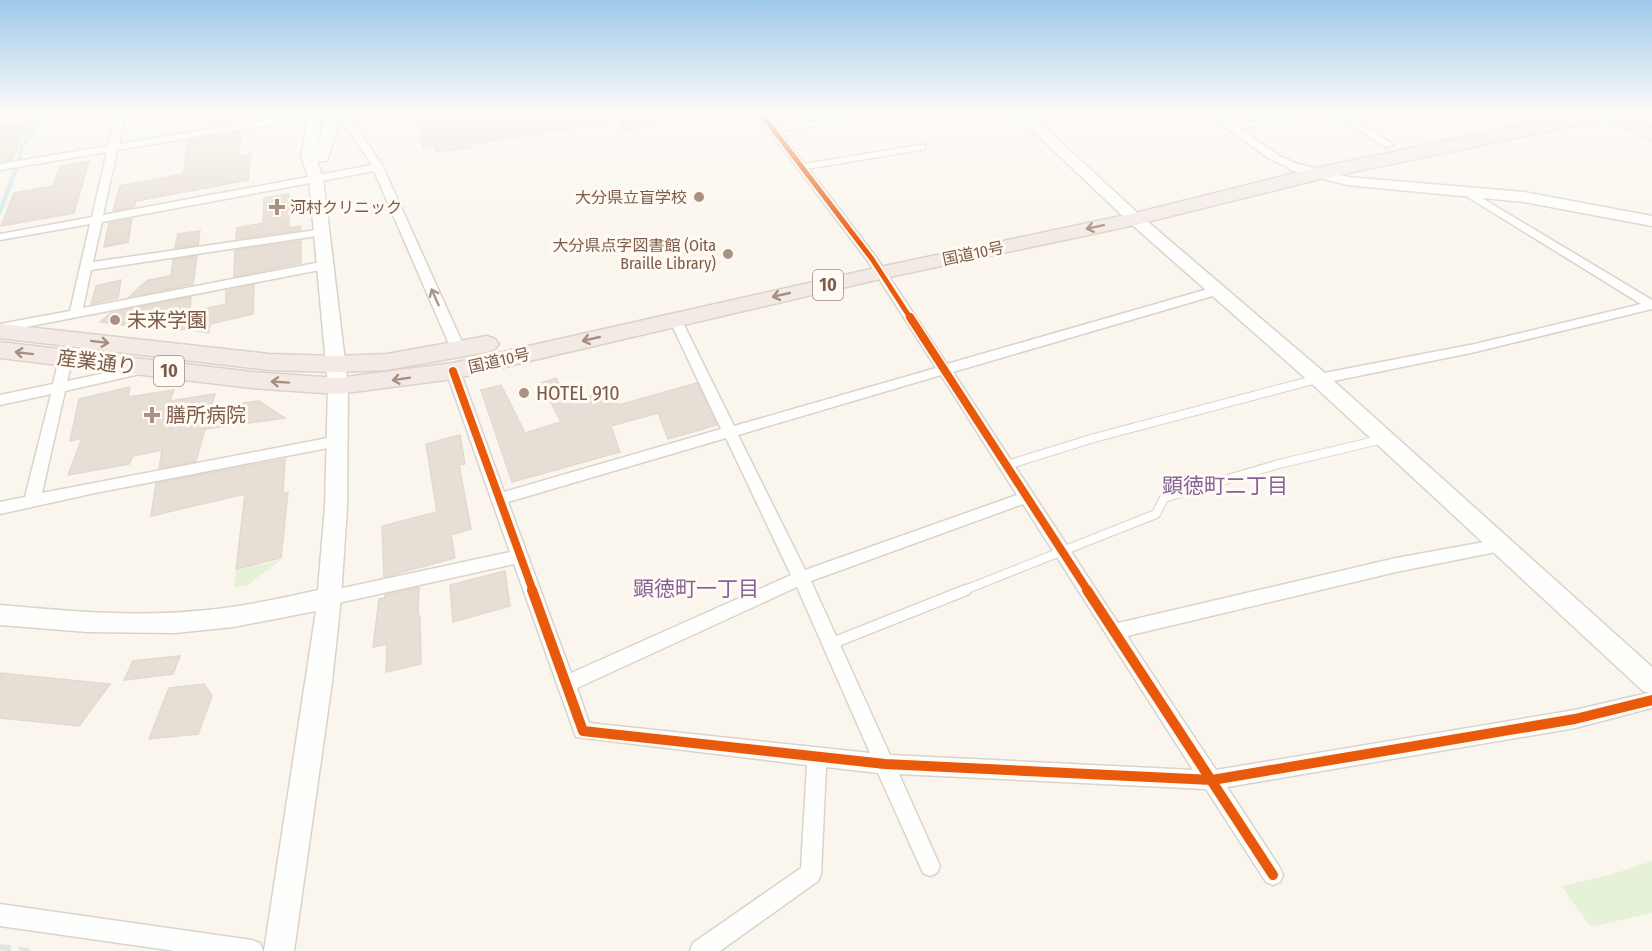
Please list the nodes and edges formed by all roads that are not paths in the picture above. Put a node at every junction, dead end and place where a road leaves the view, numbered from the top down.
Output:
1 (63, 156) edge
2 (111, 156) edge
3 (308, 156) edge
4 (321, 156) edge
5 (371, 156) edge
6 (795, 156) edge
7 (863, 156) edge
8 (1068, 156) edge
9 (1273, 156) edge
10 (1351, 156) edge
11 (1378, 156) edge
12 (802, 166) junction
13 (0, 167) edge
14 (378, 167) junction
15 (1305, 170) junction
16 (316, 179) junction
17 (1467, 192) junction
18 (1128, 212) junction
19 (97, 219) junction
20 (1652, 221) edge
21 (323, 232) junction
22 (0, 237) edge
23 (326, 265) junction
24 (876, 266) junction
25 (86, 267) junction
26 (1219, 290) junction
27 (1652, 305) edge
28 (75, 314) junction
29 (675, 319) junction
30 (0, 329) edge
31 (0, 350) edge
32 (66, 358) junction
33 (456, 361) junction
34 (146, 368) junction
35 (945, 370) junction
36 (338, 375) junction
37 (1319, 379) junction
38 (59, 388) junction
39 (0, 400) edge
40 (730, 430) junction
41 (1384, 438) junction
42 (338, 441) junction
43 (1007, 465) junction
44 (1027, 497) junction
45 (500, 499) junction
46 (32, 501) junction
47 (0, 508) edge
48 (1501, 545) junction
49 (1062, 550) junction
50 (520, 556) junction
51 (801, 578) junction
52 (329, 597) junction
53 (0, 615) edge
54 (1115, 631) junction
55 (830, 644) junction
56 (1652, 683) edge
57 (566, 684) junction
58 (1652, 700) edge
59 (817, 757) junction
60 (885, 764) junction
61 (1212, 780) junction
62 (930, 866) dead end
63 (1273, 875) dead end
64 (0, 915) edge
65 (252, 951) edge
66 (279, 951) edge
67 (701, 951) edge

1 - 13 street
2 - 19 street
3 - 16 street
4 - 16 street
5 - 14 street
6 - 12 street
7 - 12 lane
8 - 18 street
9 - 15 street
10 - 15 highway, 国道10号 / 10
11 - 15 highway, 国道10号 / 10
12 - 24 street
14 - 16 street
33 -> 14 street
15 - 17 street, 10
15 - 18 highway, 国道10号 / 10
16 - 19 street
16 - 21 street
17 - 20 street, 10
17 - 27 street
18 - 24 highway, 国道10号 / 10
18 - 26 street
19 - 22 street
19 - 25 street
21 - 23 street
21 - 25 street
23 - 28 street
23 - 36 street
24 -> 29 highway, 国道10号 / 10
24 - 33 highway, 国道10号 / 10
24 - 35 street
25 - 28 street
26 - 35 street
26 - 37 street
27 - 37 street
28 - 30 street
29 -> 33 highway, 国道10号 / 10
29 - 40 street
30 -> 36 highway, 産業通り / 10
32 -> 31 highway, 産業通り / 10
32 - 34 highway, 産業通り / 10
32 - 38 street
33 - 36 highway, 国道10号 / 10
33 - 45 street
36 -> 34 highway, 産業通り / 10
34 - 38 street
35 - 40 street
35 - 43 street
36 - 42 street
37 - 41 street
37 - 43 lane
38 - 39 street
38 - 46 street
40 - 45 street
40 - 51 street
41 - 48 street
41 - 49 lane
42 - 46 street
42 - 52 street
43 - 44 street
44 - 49 street
44 - 51 street
45 - 50 street
46 - 47 street
48 - 54 street
48 - 56 street
49 - 54 street
49 - 55 lane
50 - 52 street
50 - 57 street
51 - 55 street
51 - 57 street
52 - 53 street
52 - 66 street
54 - 61 street
55 - 60 street
57 - 59 street
58 - 61 street
59 - 60 street
59 - 67 street
60 - 61 street
60 - 62 street
61 - 63 street
64 - 65 street

